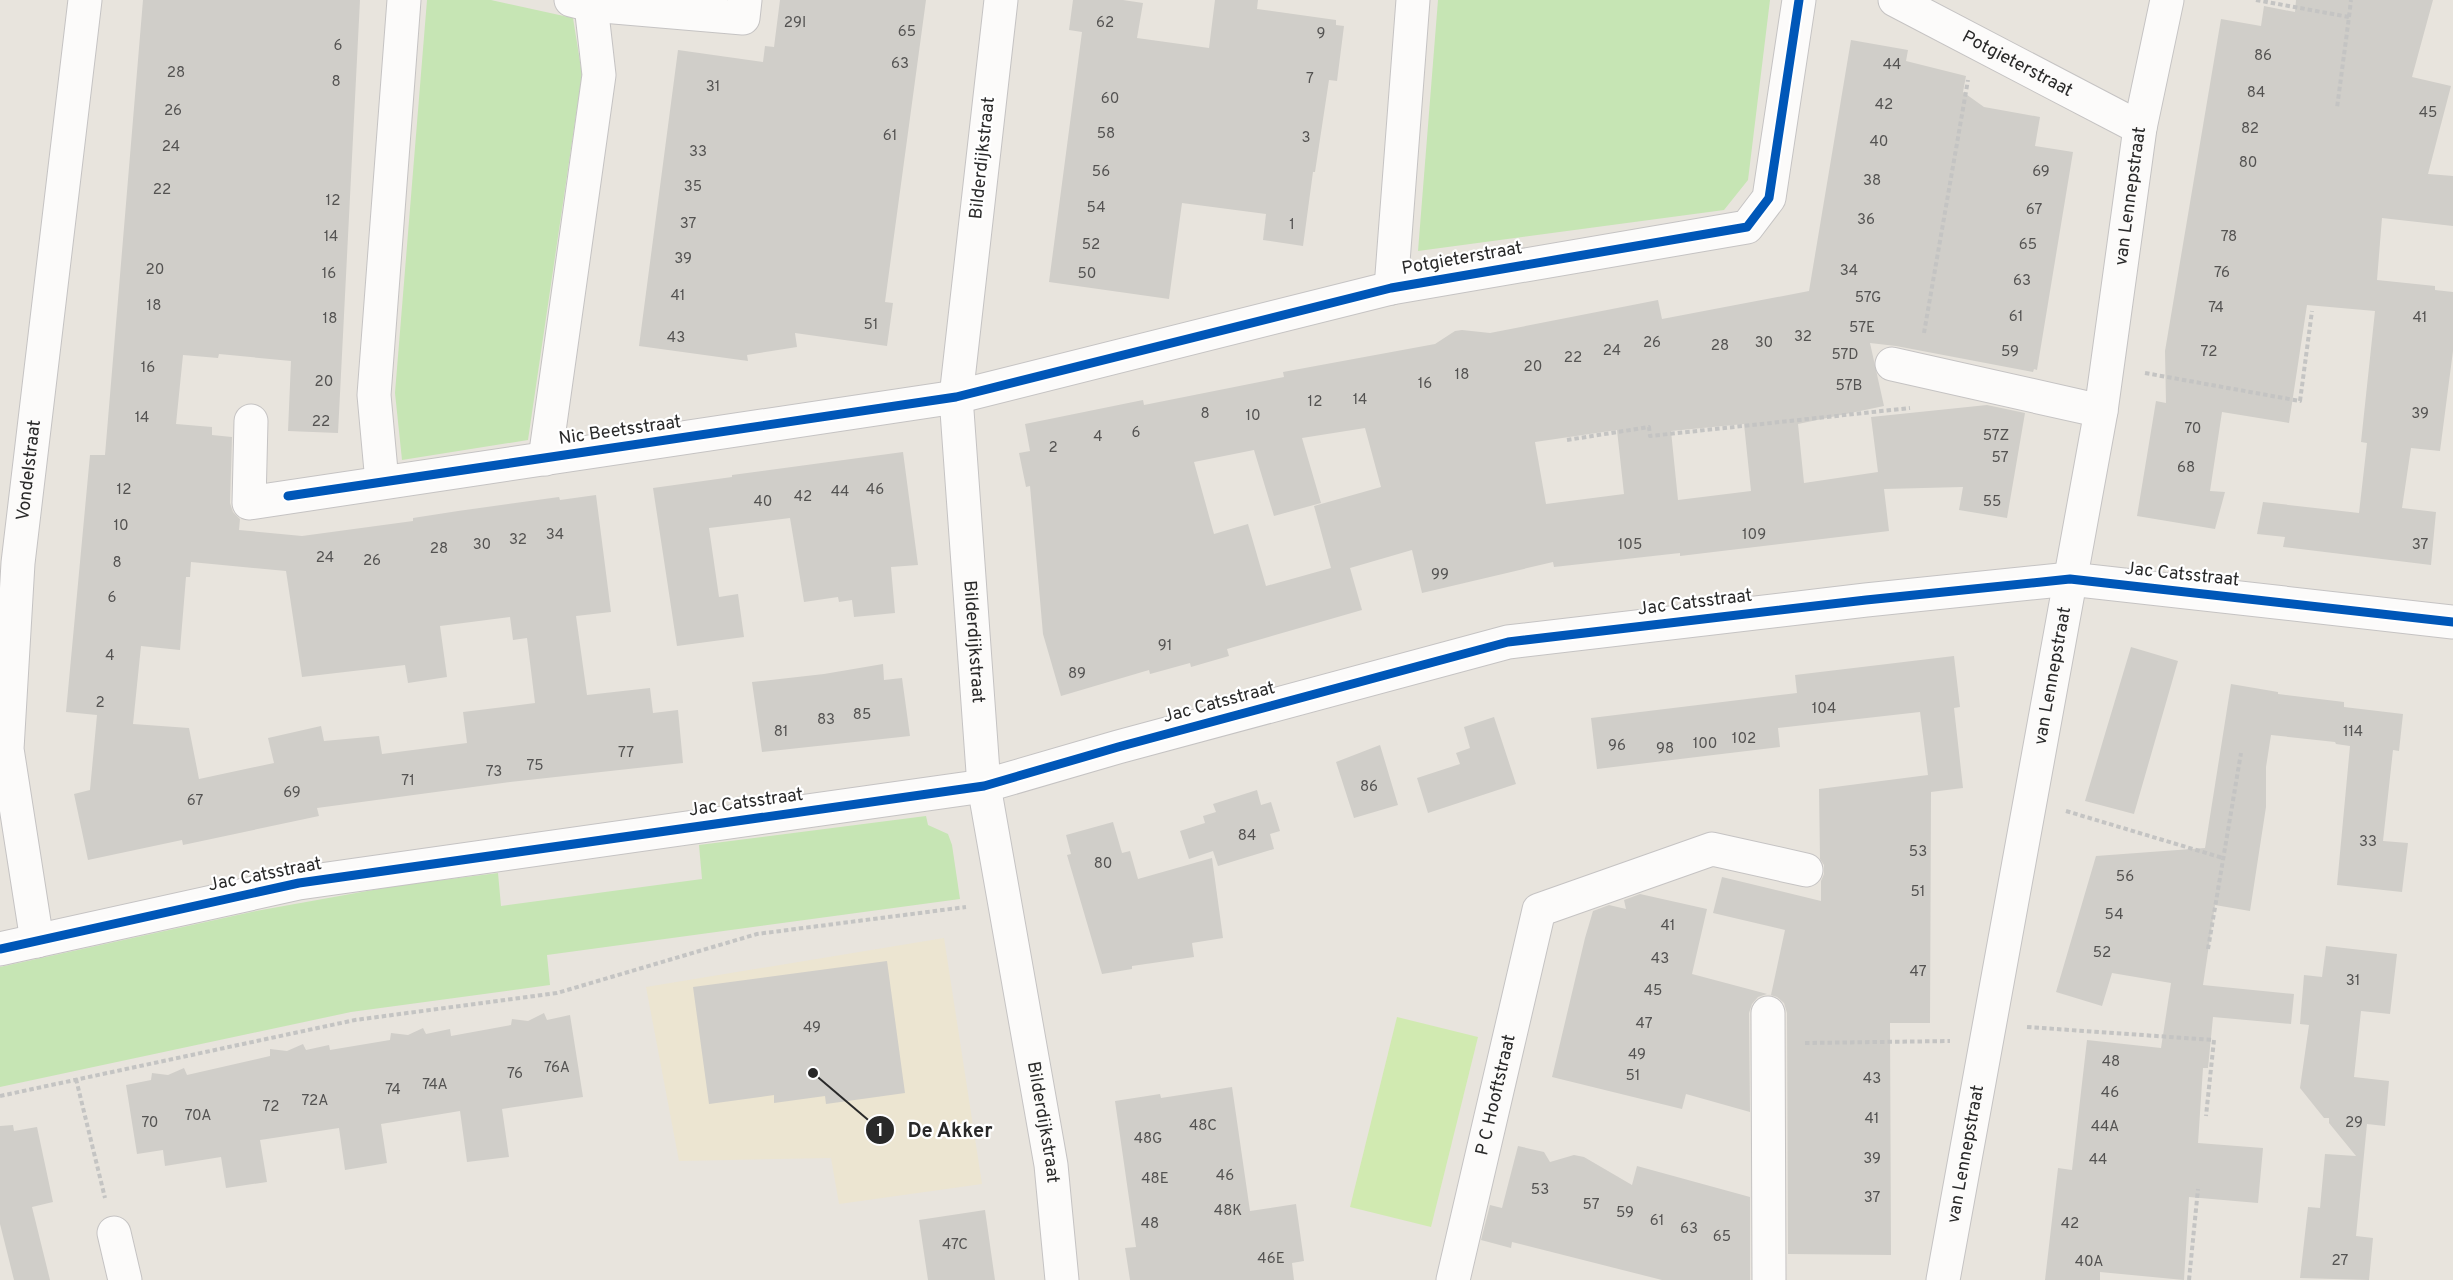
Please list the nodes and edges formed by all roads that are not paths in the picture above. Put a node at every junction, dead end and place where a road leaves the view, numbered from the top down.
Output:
1 (86, 0) edge
2 (404, 0) edge
3 (745, 0) edge
4 (1001, 0) edge
5 (1413, 0) edge
6 (1799, 0) edge
7 (1895, 0) edge
8 (2167, 0) edge
9 (580, 2) edge
10 (2140, 128) junction
11 (1390, 288) junction
12 (1905, 367) road end
13 (956, 398) junction
14 (2101, 411) junction
15 (251, 421) dead end
16 (544, 459) junction
17 (382, 482) junction
18 (2070, 579) junction
19 (2453, 622) edge
20 (984, 786) junction
21 (1806, 870) dead end
22 (37, 941) junction
23 (0, 949) edge
24 (1768, 1028) road end
25 (114, 1233) road end
26 (125, 1280) edge
27 (1062, 1280) edge
28 (1453, 1280) edge
29 (1769, 1280) edge
30 (1943, 1280) edge

1 - 22 street, Vondelstraat
2 - 17 street
3 - 9 street, Nic Beetsstraat
4 - 13 street, Bilderdijkstraat
5 - 11 street, Potgieterstraat
6 - 11 street, Potgieterstraat
7 - 10 street, Potgieterstraat
8 - 10 street, van Lennepstraat
9 - 16 street, Nic Beetsstraat
10 - 14 street, van Lennepstraat
11 - 13 street, Potgieterstraat
12 - 14 street
13 - 16 street, Nic Beetsstraat
13 - 20 street, Bilderdijkstraat
14 - 18 street, van Lennepstraat
15 - 17 street, Nic Beetsstraat
16 - 17 street, Nic Beetsstraat
18 - 19 street, Jac Catsstraat
18 - 20 street, Jac Catsstraat
18 - 30 street, van Lennepstraat
20 - 22 street, Jac Catsstraat
20 - 27 street, Bilderdijkstraat
21 - 28 street, P C Hooftstraat
22 - 23 street, Jac Catsstraat
24 - 29 street
25 - 26 street

